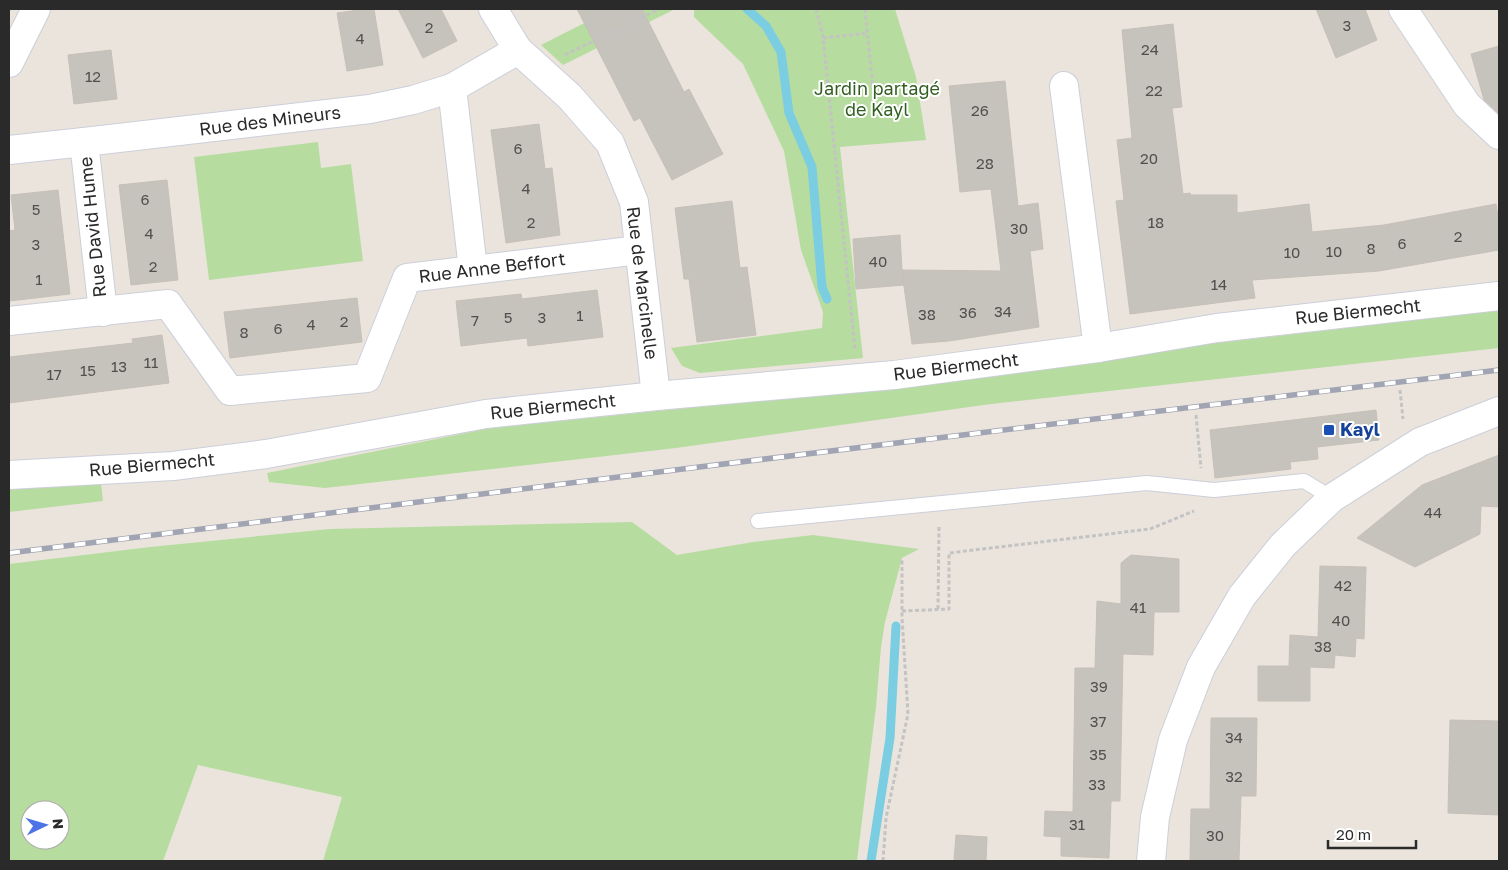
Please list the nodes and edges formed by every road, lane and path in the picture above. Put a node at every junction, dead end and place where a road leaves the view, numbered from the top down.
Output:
1 (36, 9) edge
2 (493, 9) edge
3 (659, 9) edge
4 (816, 9) edge
5 (865, 9) edge
6 (1403, 9) edge
7 (868, 33) junction
8 (823, 38) junction
9 (518, 50) junction
10 (9, 63) edge
11 (538, 69) junction
12 (1064, 86) dead end
13 (452, 88) junction
14 (875, 110) dead end
15 (1499, 135) edge
16 (84, 142) junction
17 (9, 150) edge
18 (639, 250) junction
19 (473, 270) junction
20 (1499, 296) edge
21 (103, 312) junction
22 (9, 321) edge
23 (1098, 348) junction
24 (858, 378) junction
25 (656, 396) junction
26 (1499, 410) edge
27 (1196, 414) dead end
28 (9, 475) edge
29 (1203, 489) junction
30 (1332, 498) junction
31 (940, 504) junction
32 (1194, 511) dead end
33 (758, 521) dead end
34 (902, 558) dead end
35 (938, 609) junction
36 (902, 611) junction
37 (883, 861) edge
38 (1151, 861) edge

1 - 10 street
2 - 9 street, Rue de Marcinelle
3 - 11 path
4 - 8 path
5 - 7 path
6 - 15 street
7 - 8 path
7 - 14 path
8 - 24 path
9 - 11 street, Rue de Marcinelle
9 - 13 street, Rue des Mineurs
11 - 18 street, Rue de Marcinelle
12 - 23 street
13 - 16 street, Rue des Mineurs
13 - 19 street
16 - 17 street, Rue des Mineurs
16 - 21 street, Rue David Hume
18 - 19 street, Rue Anne Beffort
18 - 25 street, Rue de Marcinelle
19 - 21 street, Rue Anne Beffort
20 - 23 street, Rue Biermecht
21 - 22 street, Rue Anne Beffort
23 - 24 street, Rue Biermecht
24 - 25 street, Rue Biermecht
25 - 28 street, Rue Biermecht
26 - 30 street
27 - 29 path
29 - 30 lane
29 - 31 lane
30 - 38 street
31 - 33 lane
31 - 35 path
32 - 35 path
34 - 36 path
35 - 36 path
36 - 37 path

